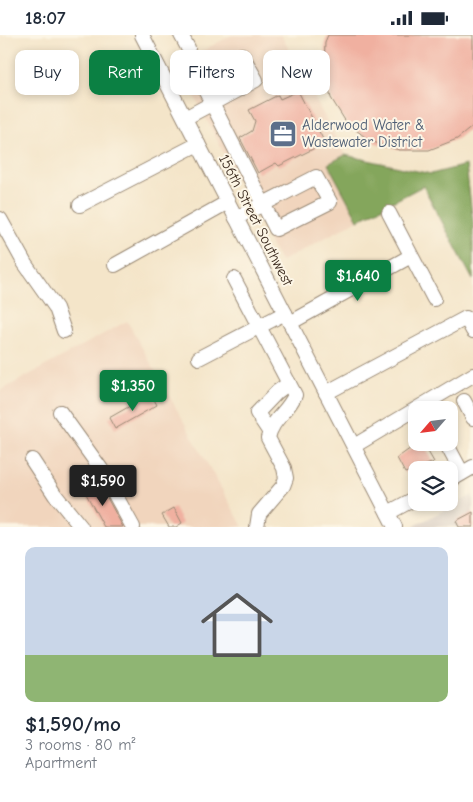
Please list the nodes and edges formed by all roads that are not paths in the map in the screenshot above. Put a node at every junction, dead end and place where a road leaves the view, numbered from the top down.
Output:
1 (142, 35) edge
2 (181, 35) edge
3 (188, 48) dead end
4 (185, 118) junction
5 (198, 143) junction
6 (228, 202) junction
7 (263, 204) junction
8 (80, 205) dead end
9 (389, 213) dead end
10 (236, 218) junction
11 (0, 219) edge
12 (411, 256) junction
13 (115, 265) dead end
14 (234, 279) dead end
15 (434, 299) dead end
16 (288, 318) junction
17 (260, 325) junction
18 (64, 331) dead end
19 (473, 331) edge
20 (199, 358) dead end
21 (473, 375) edge
22 (326, 393) junction
23 (464, 401) dead end
24 (60, 412) dead end
25 (473, 418) edge
26 (354, 446) junction
27 (453, 451) edge
28 (32, 460) dead end
29 (468, 470) edge
30 (408, 502) edge
31 (388, 513) junction
32 (81, 527) edge
33 (133, 527) edge
34 (257, 527) edge
35 (395, 527) edge

1 - 4 street, 156th Street Southwest
2 - 3 street
4 - 5 street, 156th Street Southwest
4 - 7 street
5 - 6 street, 156th Street Southwest
5 - 8 street
6 - 10 street, 156th Street Southwest
6 - 13 street
7 - 7 street
7 - 10 street
9 - 12 street
10 - 16 street, 156th Street Southwest
11 - 18 street
12 - 15 street
12 - 16 street
14 - 17 street
16 - 17 street
16 - 22 street, 156th Street Southwest
17 - 20 street
17 - 34 street
19 - 22 street
21 - 26 street
22 - 26 street, 156th Street Southwest
23 - 25 street
24 - 33 street
26 - 31 street, 156th Street Southwest
27 - 29 street
28 - 32 street
30 - 31 street
31 - 35 street, 156th Street Southwest

